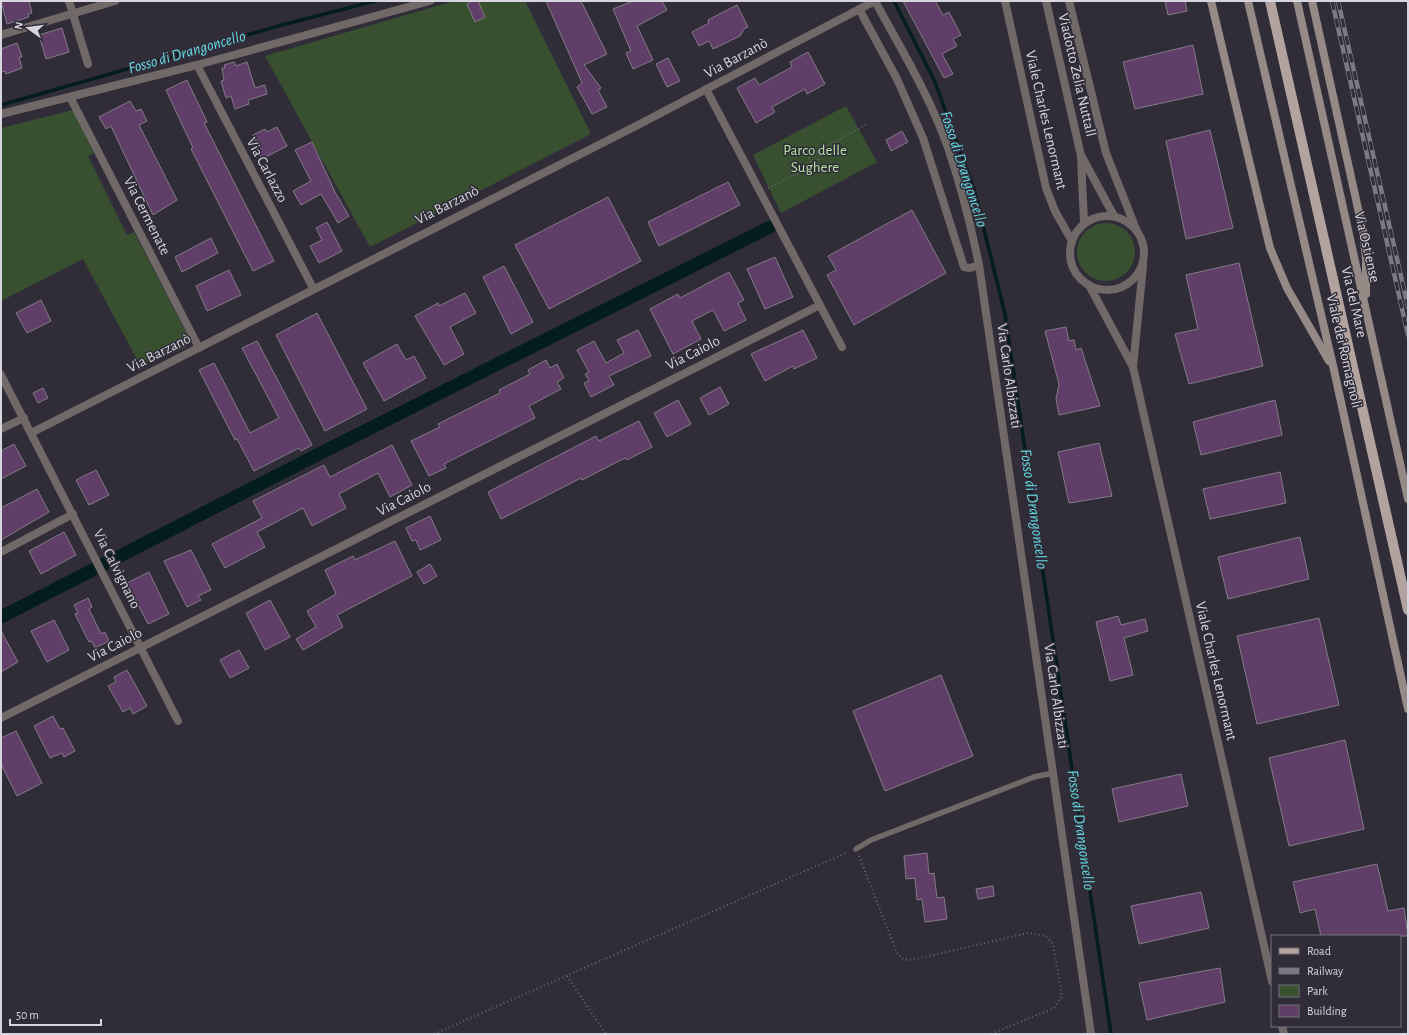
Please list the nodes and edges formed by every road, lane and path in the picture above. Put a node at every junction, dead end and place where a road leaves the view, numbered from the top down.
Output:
1 (69, 1) edge
2 (115, 1) edge
3 (430, 1) edge
4 (875, 1) edge
5 (1005, 1) edge
6 (1046, 1) edge
7 (1069, 1) edge
8 (1211, 1) edge
9 (1248, 1) edge
10 (1270, 1) edge
11 (1297, 1) edge
12 (1312, 1) edge
13 (859, 9) junction
14 (72, 14) junction
15 (1, 35) edge
16 (88, 64) dead end
17 (197, 65) junction
18 (706, 89) junction
19 (70, 96) junction
20 (1, 114) edge
21 (867, 124) dead end
22 (816, 152) junction
23 (1081, 156) junction
24 (813, 166) junction
25 (760, 192) junction
26 (1114, 216) junction
27 (1084, 223) junction
28 (1136, 229) junction
29 (1072, 241) junction
30 (1144, 260) junction
31 (979, 265) junction
32 (1089, 286) junction
33 (313, 288) junction
34 (820, 305) junction
35 (1366, 305) junction
36 (842, 347) dead end
37 (199, 348) junction
38 (1133, 367) junction
39 (1334, 370) junction
40 (1, 375) edge
41 (24, 418) junction
42 (1, 429) edge
43 (31, 433) junction
44 (1408, 499) edge
45 (73, 514) junction
46 (1, 552) edge
47 (1408, 610) edge
48 (140, 647) junction
49 (1408, 709) edge
50 (1, 718) edge
51 (178, 721) dead end
52 (1053, 773) junction
53 (856, 849) junction
54 (567, 976) junction
55 (1271, 977) edge
56 (434, 1034) edge
57 (606, 1034) edge
58 (990, 1034) edge
59 (1091, 1034) edge

1 - 14 street
2 - 14 street
3 - 17 street
4 - 13 street, Via Barzanò
4 - 31 street, Via Carlo Albizzati
5 - 29 street, Viale Charles Lenormant
6 - 23 street, Viadotto Zelia Nuttall
7 - 28 street
8 - 39 main road
9 - 39 main road, Viale dei Romagnoli
10 - 47 main road, Via del Mare
11 - 35 main road, Via Ostiense
12 - 35 main road
13 - 18 street, Via Barzanò
13 - 31 street
14 - 15 street
14 - 16 street
17 - 19 street
17 - 33 street, Via Carlazzo
18 - 25 street
18 - 33 street, Via Barzanò
19 - 20 street
19 - 37 street, Via Cermenate
21 - 22 path
22 - 24 path
22 - 24 path
23 - 26 street, Viadotto Zelia Nuttall
23 - 27 street, Viadotto Zelia Nuttall
24 - 25 path
25 - 34 street
26 - 27 street
26 - 28 street
27 - 29 street
28 - 30 street
29 - 32 street
30 - 32 street
30 - 38 street, Viale Charles Lenormant
31 - 52 street, Via Carlo Albizzati
32 - 38 street, Viale Charles Lenormant
33 - 37 street, Via Barzanò
34 - 36 street
34 - 48 street, Via Caiolo
35 - 44 main road, Via Ostiense
37 - 43 street, Via Barzanò
38 - 55 street, Viale Charles Lenormant
39 - 49 main road, Viale dei Romagnoli
40 - 41 street, Via Calvignano
41 - 42 street
41 - 43 street, Via Calvignano
43 - 45 street, Via Calvignano
45 - 46 street
45 - 48 street, Via Calvignano
48 - 50 street, Via Caiolo
48 - 51 street, Via Calvignano
52 - 53 lane
52 - 59 street, Via Carlo Albizzati
53 - 54 path
53 - 58 path
54 - 56 path
54 - 57 path

